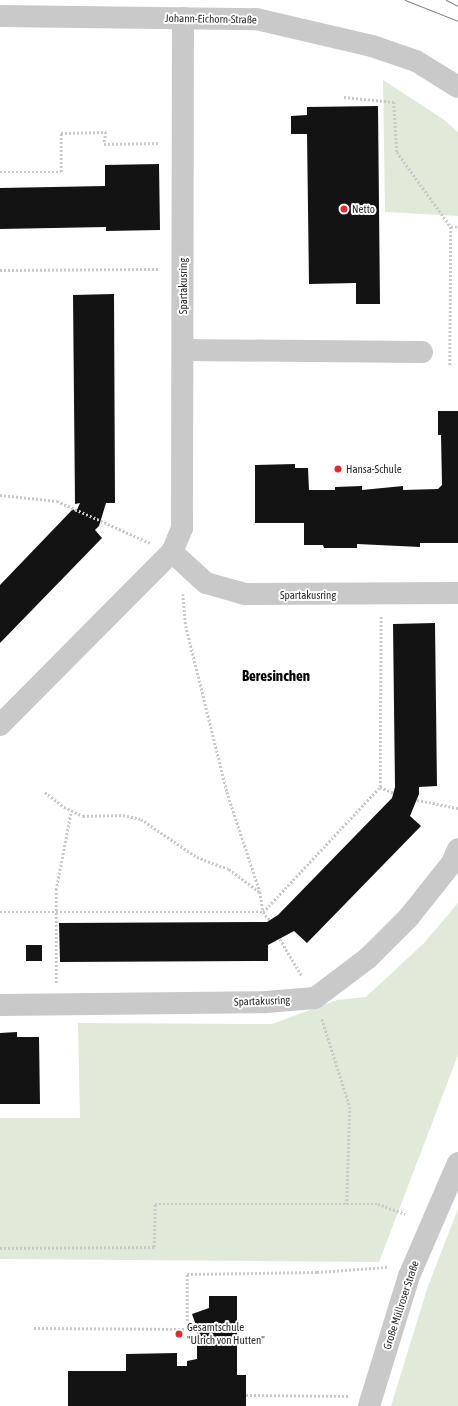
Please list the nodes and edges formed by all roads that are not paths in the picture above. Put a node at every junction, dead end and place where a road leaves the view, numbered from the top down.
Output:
1 (0, 16) edge
2 (182, 18) junction
3 (458, 87) edge
4 (183, 350) junction
5 (422, 352) dead end
6 (176, 556) junction
7 (458, 594) edge
8 (0, 725) edge
9 (458, 848) edge
10 (0, 1006) edge
11 (458, 1163) edge
12 (370, 1405) edge

1 - 2 street, Johann-Eichorn-Straße
2 - 3 street, Johann-Eichorn-Straße
2 - 4 street, Spartakusring
4 - 5 street
4 - 6 street, Spartakusring
6 - 7 street, Spartakusring
6 - 8 street, Spartakusring
9 - 10 street, Spartakusring
11 - 12 street, Große Müllroser Straße

